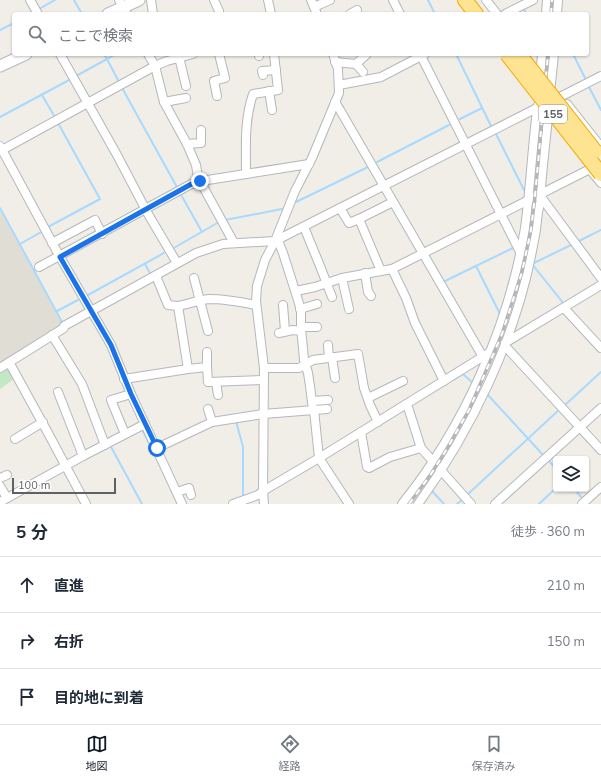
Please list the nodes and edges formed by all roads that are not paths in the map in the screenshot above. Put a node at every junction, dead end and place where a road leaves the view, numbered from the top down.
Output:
1 (30, 0) edge
2 (139, 0) edge
3 (151, 0) edge
4 (214, 0) edge
5 (268, 0) edge
6 (330, 0) edge
7 (393, 0) edge
8 (457, 0) edge
9 (465, 0) edge
10 (533, 0) edge
11 (547, 0) edge
12 (558, 0) edge
13 (123, 7) edge
14 (314, 7) edge
15 (485, 9) edge
16 (219, 11) dead end
17 (37, 12) edge
18 (112, 12) edge
19 (153, 12) edge
20 (271, 12) edge
21 (399, 12) edge
22 (466, 12) edge
23 (509, 12) edge
24 (546, 12) edge
25 (557, 12) edge
26 (22, 56) edge
27 (61, 56) edge
28 (149, 56) edge
29 (184, 56) edge
30 (220, 56) edge
31 (274, 56) edge
32 (365, 56) edge
33 (420, 56) edge
34 (422, 56) edge
35 (500, 56) edge
36 (509, 56) edge
37 (521, 56) edge
38 (530, 56) edge
39 (542, 56) edge
40 (554, 56) edge
41 (179, 57) junction
42 (166, 58) edge
43 (334, 58) edge
44 (356, 64) junction
45 (0, 66) edge
46 (155, 66) junction
47 (276, 70) junction
48 (540, 70) junction
49 (363, 72) dead end
50 (263, 76) dead end
51 (601, 76) edge
52 (551, 84) junction
53 (339, 85) junction
54 (186, 86) dead end
55 (269, 91) junction
56 (217, 96) dead end
57 (561, 96) junction
58 (186, 98) dead end
59 (164, 102) junction
60 (335, 102) junction
61 (549, 102) junction
62 (87, 103) junction
63 (537, 106) junction
64 (272, 110) dead end
65 (548, 116) junction
66 (201, 130) dead end
67 (187, 144) junction
68 (466, 144) junction
69 (601, 147) edge
70 (1, 148) edge
71 (601, 160) edge
72 (309, 164) junction
73 (597, 173) edge
74 (246, 174) junction
75 (200, 181) junction
76 (601, 183) edge
77 (384, 185) junction
78 (541, 195) junction
79 (528, 200) junction
80 (393, 202) junction
81 (340, 208) junction
82 (145, 209) junction
83 (501, 214) junction
84 (359, 219) junction
85 (304, 227) junction
86 (102, 234) junction
87 (275, 241) junction
88 (52, 243) junction
89 (234, 243) junction
90 (520, 252) junction
91 (423, 253) junction
92 (60, 257) junction
93 (177, 263) junction
94 (40, 267) dead end
95 (392, 269) junction
96 (381, 271) junction
97 (365, 273) junction
98 (156, 276) junction
99 (194, 278) dead end
100 (342, 278) junction
101 (601, 278) edge
102 (327, 282) junction
103 (601, 285) edge
104 (296, 291) junction
105 (370, 296) dead end
106 (332, 297) dead end
107 (200, 301) junction
108 (317, 304) dead end
109 (256, 305) junction
110 (284, 305) dead end
111 (178, 306) junction
112 (564, 308) junction
113 (300, 309) junction
114 (349, 309) dead end
115 (91, 311) junction
116 (317, 327) dead end
117 (301, 329) junction
118 (208, 331) dead end
119 (52, 335) junction
120 (505, 344) junction
121 (328, 345) dead end
122 (601, 348) edge
123 (207, 352) dead end
124 (490, 352) junction
125 (482, 356) junction
126 (331, 358) junction
127 (9, 362) junction
128 (306, 364) junction
129 (207, 367) junction
130 (0, 368) edge
131 (264, 368) junction
132 (188, 369) junction
133 (335, 378) dead end
134 (124, 379) junction
135 (264, 380) junction
136 (403, 381) dead end
137 (444, 381) junction
138 (216, 382) junction
139 (58, 392) dead end
140 (131, 394) junction
141 (218, 395) dead end
142 (368, 398) junction
143 (328, 400) dead end
144 (312, 401) junction
145 (407, 404) junction
146 (601, 408) edge
147 (208, 409) dead end
148 (327, 409) dead end
149 (313, 410) junction
150 (263, 414) junction
151 (42, 422) junction
152 (212, 422) junction
153 (378, 422) junction
154 (145, 424) junction
155 (580, 427) junction
156 (361, 432) junction
157 (125, 434) junction
158 (15, 439) dead end
159 (105, 445) junction
160 (157, 448) junction
161 (421, 448) junction
162 (601, 450) edge
163 (83, 456) junction
164 (319, 458) junction
165 (432, 462) junction
166 (66, 466) junction
167 (441, 472) junction
168 (0, 486) edge
169 (601, 487) edge
170 (263, 491) junction
171 (177, 492) junction
172 (191, 495) dead end
173 (3, 500) edge
174 (345, 503) edge
175 (86, 504) edge
176 (182, 504) edge
177 (233, 504) edge
178 (264, 504) edge
179 (402, 504) edge
180 (418, 504) edge
181 (470, 504) edge
182 (495, 504) edge
183 (582, 504) edge

1 - 17 street
2 - 13 main road
3 - 19 street
4 - 16 street
5 - 20 street
6 - 14 street
7 - 21 street
8 - 22 street
9 - 15 highway
10 - 23 street
11 - 24 street
12 - 25 street
13 - 18 main road
26 - 45 main road
27 - 62 street
28 - 46 street
29 - 41 street
30 - 56 street
31 - 47 street
32 - 44 street
33 - 53 street
34 - 68 street
35 - 63 street
36 - 73 highway, 155, bridge
37 - 71 highway, 155, bridge
38 - 48 street
39 - 48 street
40 - 52 street
41 - 42 street
41 - 54 street
42 - 46 street
43 - 44 street
43 - 53 street
44 - 49 street
46 - 59 street
46 - 62 street
47 - 50 street
47 - 55 street
48 - 52 street
48 - 63 street
51 - 57 street
52 - 57 street
52 - 61 street
53 - 60 street
55 - 64 street
55 - 74 street
57 - 61 street
57 - 69 street
58 - 59 street
59 - 67 street
60 - 72 street
60 - 77 street
61 - 65 street
62 - 70 street
62 - 82 street
63 - 65 street
63 - 68 street
63 - 79 street
65 - 73 street
65 - 78 street
66 - 67 street
67 - 75 street
68 - 77 street
68 - 83 street
70 - 88 street
72 - 74 street
72 - 87 street
73 - 76 street
73 - 78 street
74 - 75 street
75 - 82 street
75 - 89 street
77 - 80 street
77 - 81 street
78 - 79 street
78 - 101 street
78 - 120 street
79 - 83 street
79 - 90 street
80 - 84 street
80 - 91 street
81 - 84 street
81 - 85 street
82 - 86 street
82 - 93 street
83 - 90 street
83 - 91 street
84 - 96 street
85 - 87 street
85 - 102 street
86 - 88 street
86 - 92 street
87 - 89 street
87 - 104 street
87 - 109 street
88 - 92 street
89 - 93 street
90 - 124 street
91 - 95 street
91 - 125 street
92 - 94 street
92 - 115 street
93 - 98 street
95 - 96 street
95 - 137 street
96 - 97 street
97 - 100 street
97 - 105 street
98 - 111 street
98 - 115 street
99 - 107 street
100 - 102 street
100 - 114 street
102 - 104 street
102 - 106 street
103 - 112 street
104 - 113 street
107 - 109 street
107 - 111 street
107 - 118 street
108 - 113 street
109 - 131 street
110 - 117 street
111 - 132 street
112 - 120 street
112 - 122 street
113 - 117 street
115 - 119 street
115 - 134 street
116 - 117 street
117 - 128 street
119 - 127 street
119 - 159 street
120 - 124 street
120 - 155 street
120 - 167 street
121 - 126 street
123 - 129 street
124 - 125 street
124 - 165 street
125 - 137 street
126 - 128 street
126 - 133 street
126 - 142 street
127 - 130 street
127 - 151 street
128 - 131 street
128 - 144 street
129 - 132 street
129 - 138 street
131 - 135 street
132 - 134 street
134 - 140 street
135 - 138 street
135 - 150 street
136 - 142 street
137 - 145 street
138 - 141 street
139 - 163 street
140 - 154 street
140 - 157 street
142 - 153 street
143 - 144 street
144 - 149 street
145 - 153 street
145 - 161 street
146 - 155 street
147 - 152 street
148 - 149 street
149 - 150 street
149 - 164 street
150 - 152 street
150 - 170 street
151 - 158 street
151 - 166 street
152 - 160 street
153 - 156 street
154 - 157 street
154 - 160 street
155 - 162 street
155 - 182 street
156 - 161 street
156 - 164 street
157 - 159 street
159 - 163 street
160 - 171 street
161 - 165 street
163 - 166 street
164 - 170 street
164 - 174 street
165 - 167 street
165 - 179 street
166 - 173 street
166 - 175 street
167 - 180 street
167 - 181 street
168 - 173 street
169 - 183 street
170 - 177 street
170 - 178 street
171 - 172 street
171 - 176 street

